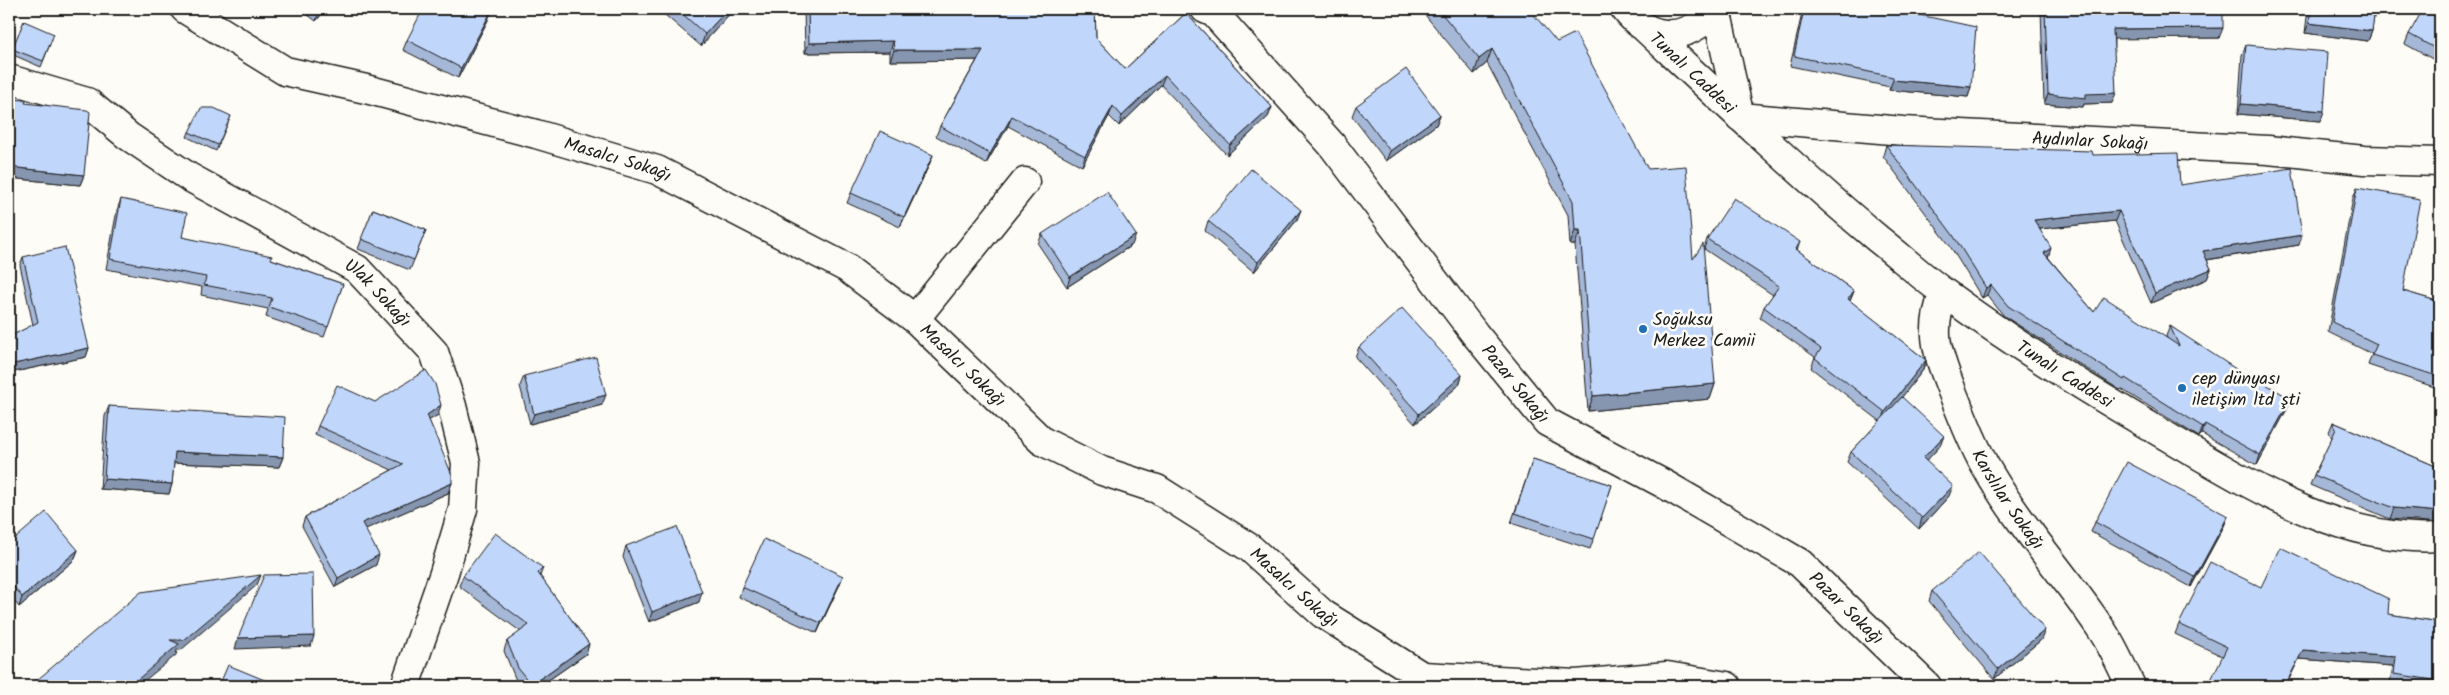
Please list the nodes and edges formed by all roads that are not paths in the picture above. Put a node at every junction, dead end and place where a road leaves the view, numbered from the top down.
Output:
1 (185, 9) edge
2 (1205, 9) edge
3 (1716, 9) edge
4 (1631, 16) edge
5 (9, 80) edge
6 (1740, 117) junction
7 (2440, 162) edge
8 (1024, 182) dead end
9 (1944, 293) junction
10 (915, 319) junction
11 (2440, 537) edge
12 (405, 686) edge
13 (1727, 686) edge
14 (1927, 686) edge
15 (2131, 686) edge

1 - 10 street, Masalcı Sokağı
2 - 14 street, Pazar Sokağı
3 - 4 street
3 - 6 street, Tunalı Caddesi
4 - 6 street, Tunalı Caddesi
5 - 12 street, Ulak Sokağı
6 - 7 street, Aydınlar Sokağı
6 - 9 street, Tunalı Caddesi
8 - 10 street
9 - 11 street, Tunalı Caddesi
9 - 15 street, Karslılar Sokağı
10 - 13 street, Masalcı Sokağı

